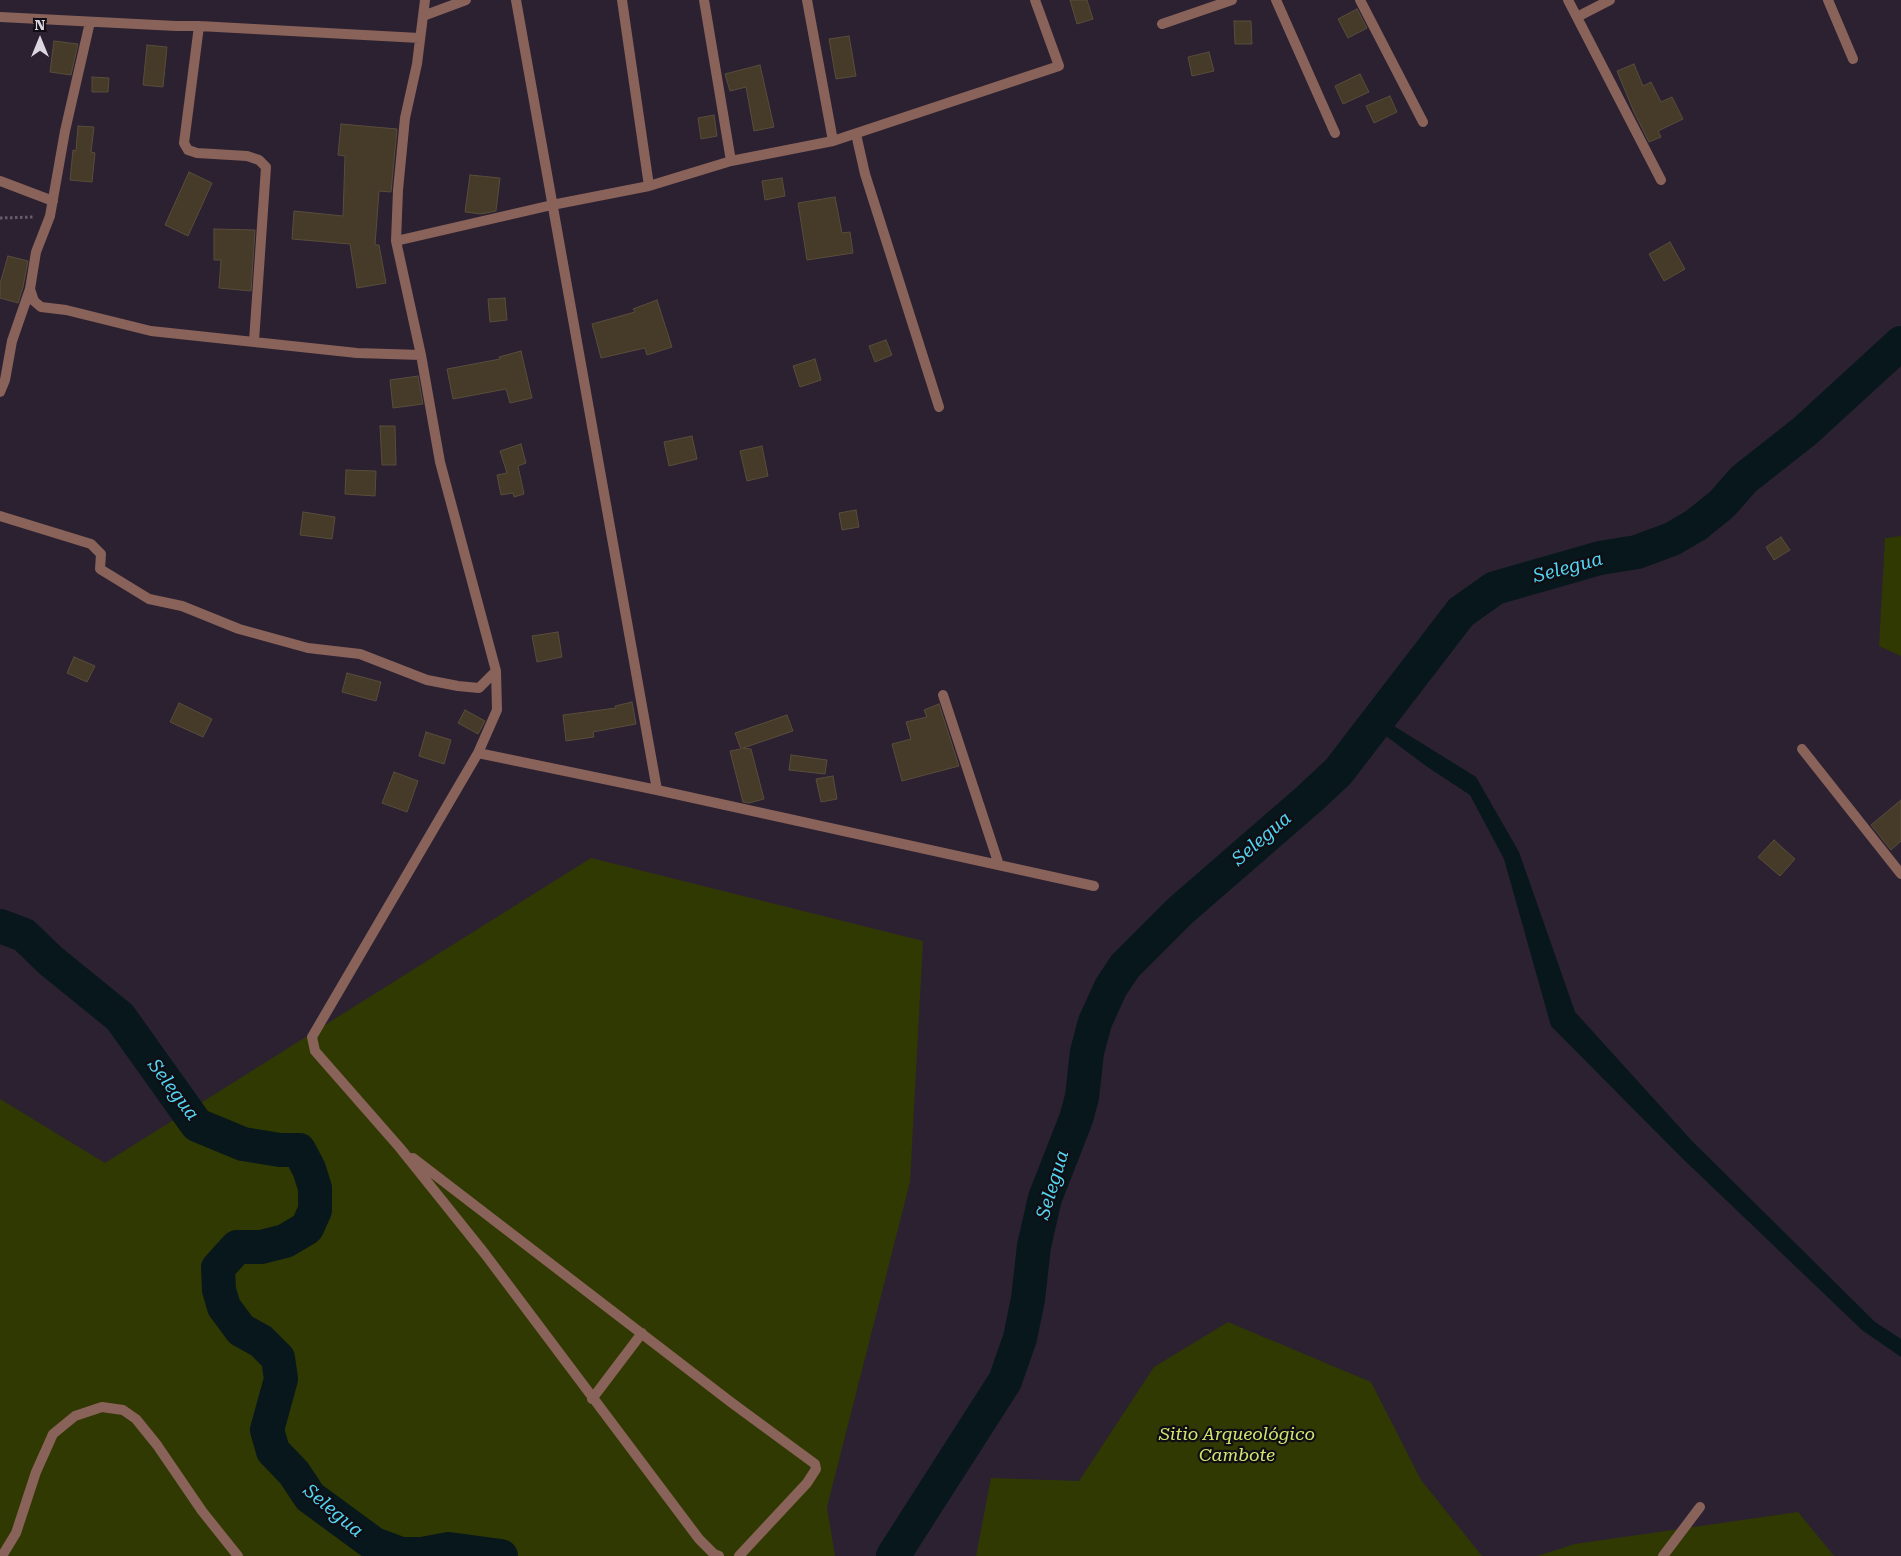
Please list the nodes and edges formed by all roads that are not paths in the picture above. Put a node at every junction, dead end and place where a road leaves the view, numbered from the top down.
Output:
1 (425, 0) edge
2 (466, 0) edge
3 (516, 0) edge
4 (622, 0) edge
5 (704, 0) edge
6 (807, 0) edge
7 (1035, 0) edge
8 (1232, 0) edge
9 (1276, 0) edge
10 (1360, 0) edge
11 (1568, 0) edge
12 (1610, 0) edge
13 (1828, 0) edge
14 (423, 16) junction
15 (0, 17) edge
16 (1577, 17) junction
17 (90, 22) junction
18 (1162, 24) dead end
19 (199, 26) junction
20 (419, 38) junction
21 (1853, 59) dead end
22 (1423, 122) dead end
23 (1334, 133) dead end
24 (856, 134) junction
25 (833, 141) junction
26 (731, 161) junction
27 (1661, 180) dead end
28 (0, 181) edge
29 (649, 186) junction
30 (52, 201) junction
31 (552, 205) junction
32 (396, 241) junction
33 (30, 289) junction
34 (254, 341) junction
35 (421, 355) junction
36 (0, 392) edge
37 (939, 407) dead end
38 (0, 516) edge
39 (496, 671) junction
40 (942, 695) dead end
41 (1802, 749) dead end
42 (478, 753) junction
43 (657, 790) junction
44 (999, 865) junction
45 (1901, 874) edge
46 (1094, 886) dead end
47 (400, 1148) junction
48 (642, 1333) junction
49 (592, 1399) junction
50 (1700, 1507) dead end
51 (2, 1556) edge
52 (238, 1556) edge
53 (719, 1556) edge
54 (739, 1556) edge
55 (1663, 1556) edge

1 - 14 street
2 - 14 street
3 - 31 street
4 - 29 street
5 - 26 street
6 - 25 street
7 - 24 street
8 - 18 street
9 - 23 street
10 - 22 street
11 - 16 street
12 - 16 street
13 - 21 street
14 - 20 street
15 - 17 street
16 - 27 street
17 - 19 street
17 - 30 street
19 - 20 street
19 - 34 street
20 - 32 street
24 - 25 street
24 - 37 street
25 - 26 street
26 - 29 street
28 - 30 street
29 - 31 street
30 - 33 street
31 - 32 street
31 - 43 street
32 - 35 street
33 - 34 street
33 - 36 street
34 - 35 street
35 - 39 street
38 - 39 street
39 - 42 street
40 - 44 street
41 - 45 street
42 - 43 street
42 - 47 street
43 - 44 street
44 - 46 street
47 - 48 street
47 - 49 street
48 - 49 street
48 - 54 street
49 - 53 street
50 - 55 street
51 - 52 street

